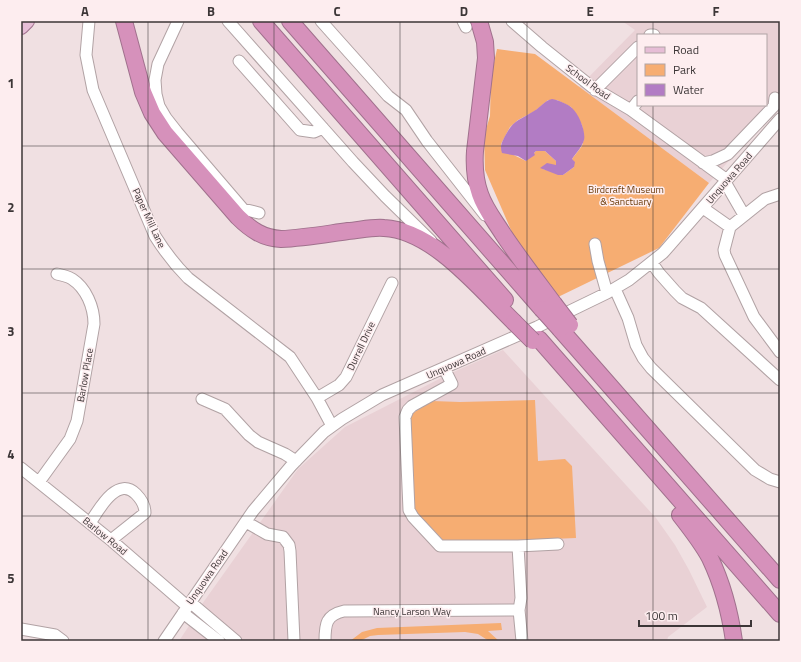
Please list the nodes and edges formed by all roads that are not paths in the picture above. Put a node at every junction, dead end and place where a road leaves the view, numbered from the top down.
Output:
1 (27, 21) edge
2 (89, 21) edge
3 (124, 21) edge
4 (178, 21) edge
5 (228, 21) edge
6 (261, 21) edge
7 (290, 21) edge
8 (321, 21) edge
9 (512, 21) edge
10 (470, 23) edge
11 (21, 27) edge
12 (637, 48) edge
13 (239, 61) dead end
14 (596, 90) junction
15 (775, 98) dead end
16 (637, 102) edge
17 (631, 110) junction
18 (780, 119) edge
19 (323, 128) junction
20 (703, 163) junction
21 (726, 181) junction
22 (780, 194) edge
23 (703, 208) junction
24 (259, 213) dead end
25 (744, 215) junction
26 (730, 227) junction
27 (595, 244) dead end
28 (445, 255) junction
29 (520, 259) junction
30 (652, 263) junction
31 (56, 274) dead end
32 (392, 283) dead end
33 (611, 291) junction
34 (548, 307) junction
35 (518, 320) junction
36 (780, 352) edge
37 (444, 368) junction
38 (780, 380) edge
39 (317, 398) junction
40 (202, 399) dead end
41 (609, 419) junction
42 (332, 426) junction
43 (296, 461) junction
44 (21, 468) edge
45 (686, 474) junction
46 (39, 482) junction
47 (780, 482) edge
48 (246, 522) junction
49 (90, 523) junction
50 (111, 540) junction
51 (558, 544) dead end
52 (518, 546) junction
53 (780, 567) edge
54 (780, 580) edge
55 (187, 607) junction
56 (519, 610) junction
57 (780, 614) edge
58 (21, 629) edge
59 (63, 641) edge
60 (164, 641) edge
61 (219, 641) edge
62 (236, 641) edge
63 (294, 641) edge
64 (325, 641) edge
65 (522, 641) edge
66 (734, 641) edge

1 - 11 main road
2 - 39 street, Paper Mill Lane
3 - 28 highway
4 - 24 street
5 - 19 street
6 - 35 highway
7 - 34 highway
8 - 29 street
9 - 14 street, School Road
10 - 29 highway
12 - 14 street
13 - 19 street
14 - 17 street, School Road
15 - 20 street
16 - 17 street
17 - 20 street, School Road
18 - 21 street, Unquowa Road
19 - 28 street
20 - 21 street, School Road
21 - 23 street, Unquowa Road
21 - 25 street
22 - 25 street
23 - 26 street
23 - 30 street, Unquowa Road
25 - 26 street
26 - 36 street
27 - 33 street
28 - 35 highway
29 - 34 highway
30 - 33 street, Unquowa Road
30 - 38 street
31 - 46 street, Barlow Place
32 - 39 street, Durrell Drive
33 - 37 street, Unquowa Road
33 - 47 street
34 - 45 highway, bridge
35 - 41 highway, bridge
37 - 42 street, Unquowa Road
37 - 52 street
39 - 42 street, Paper Mill Lane
40 - 43 street
41 - 57 highway
41 - 66 highway
42 - 43 street, Unquowa Road
43 - 48 street, Unquowa Road
44 - 46 street, Barlow Road
45 - 53 highway
45 - 54 highway
46 - 49 street, Barlow Road
48 - 55 street, Unquowa Road
48 - 63 street
49 - 50 street, Barlow Road
49 - 50 street
50 - 55 street, Barlow Road
51 - 52 street
52 - 56 street
55 - 60 street, Unquowa Road
55 - 61 street
55 - 62 street
56 - 64 street, Nancy Larson Way
56 - 65 street
58 - 59 street

